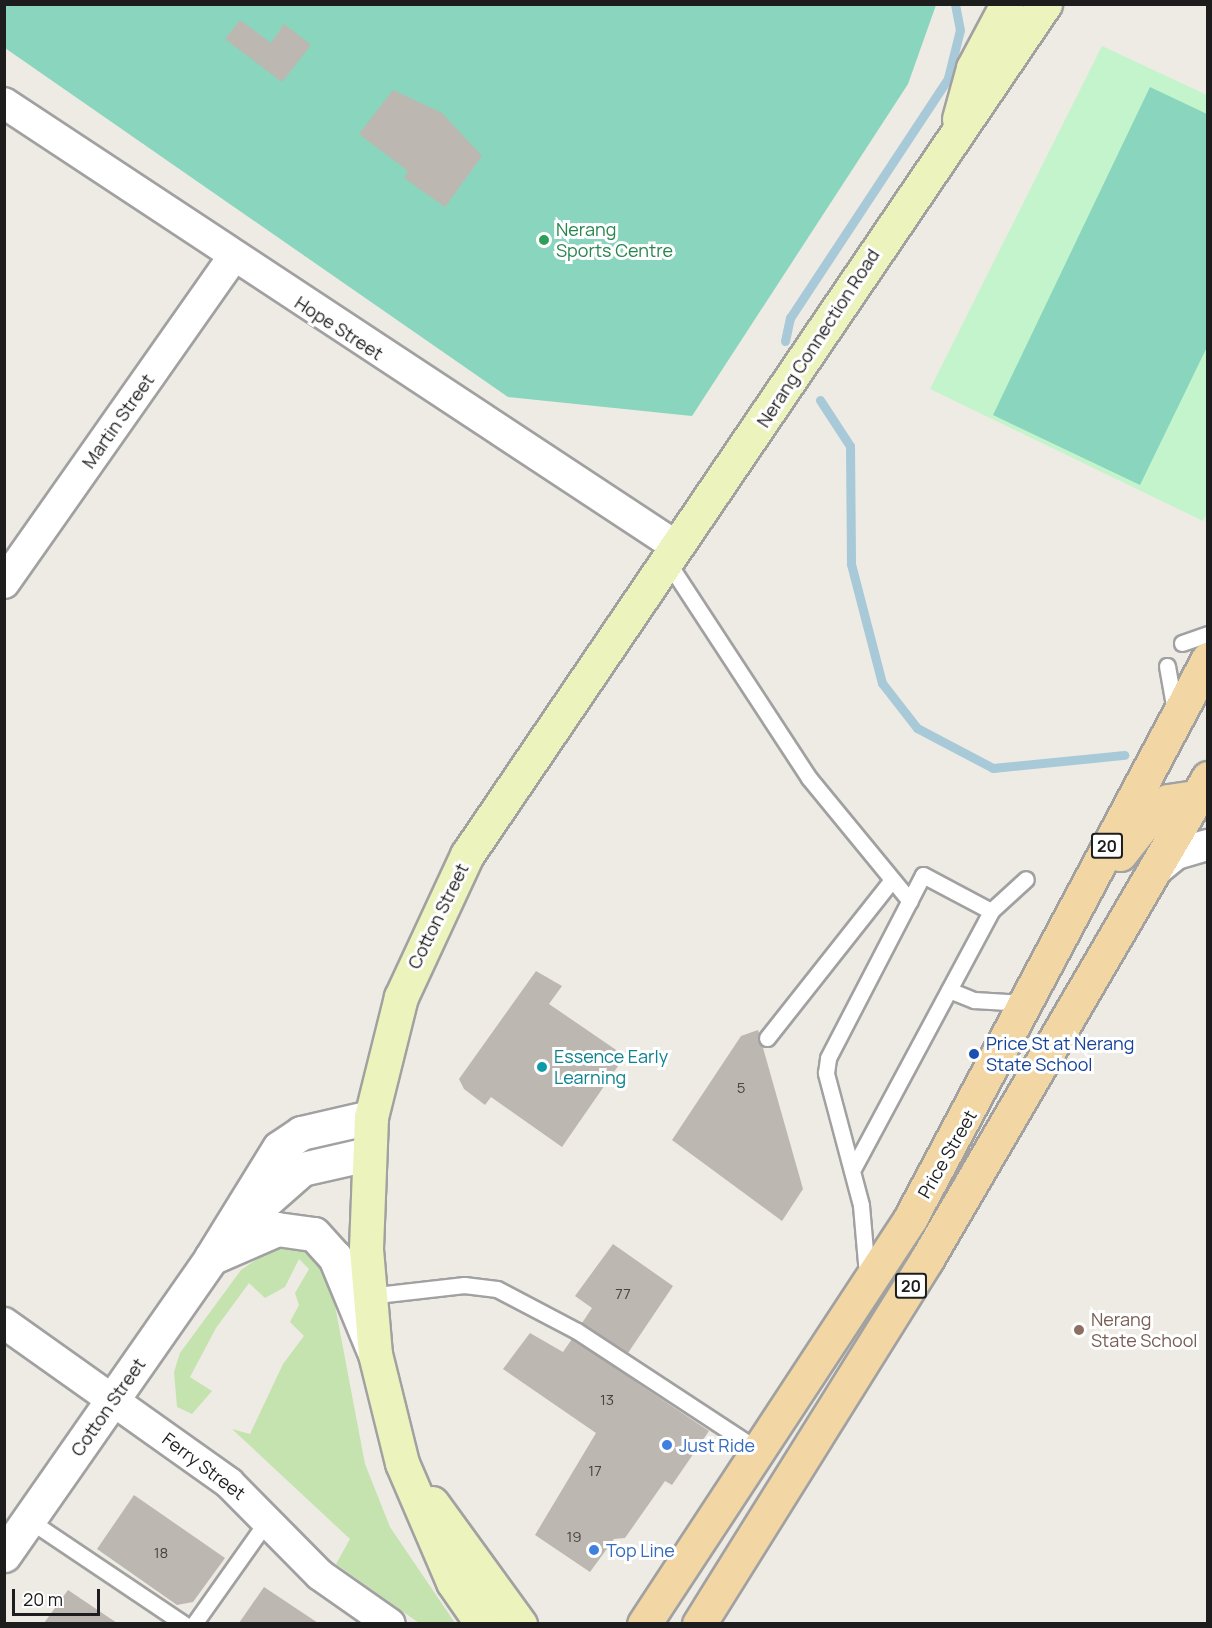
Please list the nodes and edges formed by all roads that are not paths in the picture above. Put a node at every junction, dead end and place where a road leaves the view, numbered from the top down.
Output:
1 (1007, 4) edge
2 (1045, 4) edge
3 (4, 103) edge
4 (957, 127) junction
5 (232, 258) junction
6 (672, 554) junction
7 (4, 584) edge
8 (1208, 634) edge
9 (1195, 651) edge
10 (1167, 666) dead end
11 (1176, 717) junction
12 (1204, 791) edge
13 (1208, 844) edge
14 (1155, 871) junction
15 (1026, 879) dead end
16 (891, 881) junction
17 (910, 901) junction
18 (991, 911) junction
19 (1070, 920) junction
20 (949, 990) junction
21 (1028, 1003) junction
22 (767, 1038) dead end
23 (371, 1117) junction
24 (368, 1155) junction
25 (854, 1167) junction
26 (211, 1257) junction
27 (867, 1289) junction
28 (360, 1297) junction
29 (4, 1323) edge
30 (114, 1399) junction
31 (761, 1452) junction
32 (402, 1462) junction
33 (269, 1518) junction
34 (29, 1520) junction
35 (4, 1555) edge
36 (184, 1623) edge
37 (194, 1623) edge
38 (390, 1623) edge
39 (482, 1623) edge
40 (520, 1623) edge
41 (644, 1623) edge
42 (699, 1623) edge

1 - 4 main road, Nerang Connection Road
2 - 4 main road, Nerang Connection Road
3 - 5 street, Hope Street
4 - 6 main road, Nerang Connection Road
5 - 6 street, Hope Street
5 - 7 street, Martin Street
6 - 16 lane
6 - 23 main road, Cotton Street
8 - 9 lane
9 - 11 main road, Price Street / 20
10 - 11 lane
11 - 19 main road, Price Street / 20
12 - 14 main road, Price Street / 20
12 - 19 main road
13 - 14 street
14 - 42 main road, Price Street / 20
15 - 18 lane
16 - 17 lane
16 - 22 lane
17 - 18 lane
17 - 25 lane
18 - 20 lane
19 - 21 main road, Price Street / 20
20 - 21 lane
20 - 25 lane
21 - 27 main road, Price Street / 20
23 - 24 main road
23 - 26 street, Cotton Street
24 - 26 street, Cotton Street
24 - 28 main road
25 - 27 lane
26 - 28 street
26 - 30 street, Cotton Street
27 - 31 main road, Price Street / 20
28 - 31 lane
28 - 32 main road
29 - 30 street, Ferry Street
30 - 33 street, Ferry Street
30 - 34 street, Cotton Street
31 - 41 main road, Price Street / 20
32 - 39 main road
32 - 40 main road
33 - 37 lane
33 - 38 street, Ferry Street
34 - 35 street, Cotton Street
34 - 36 lane

